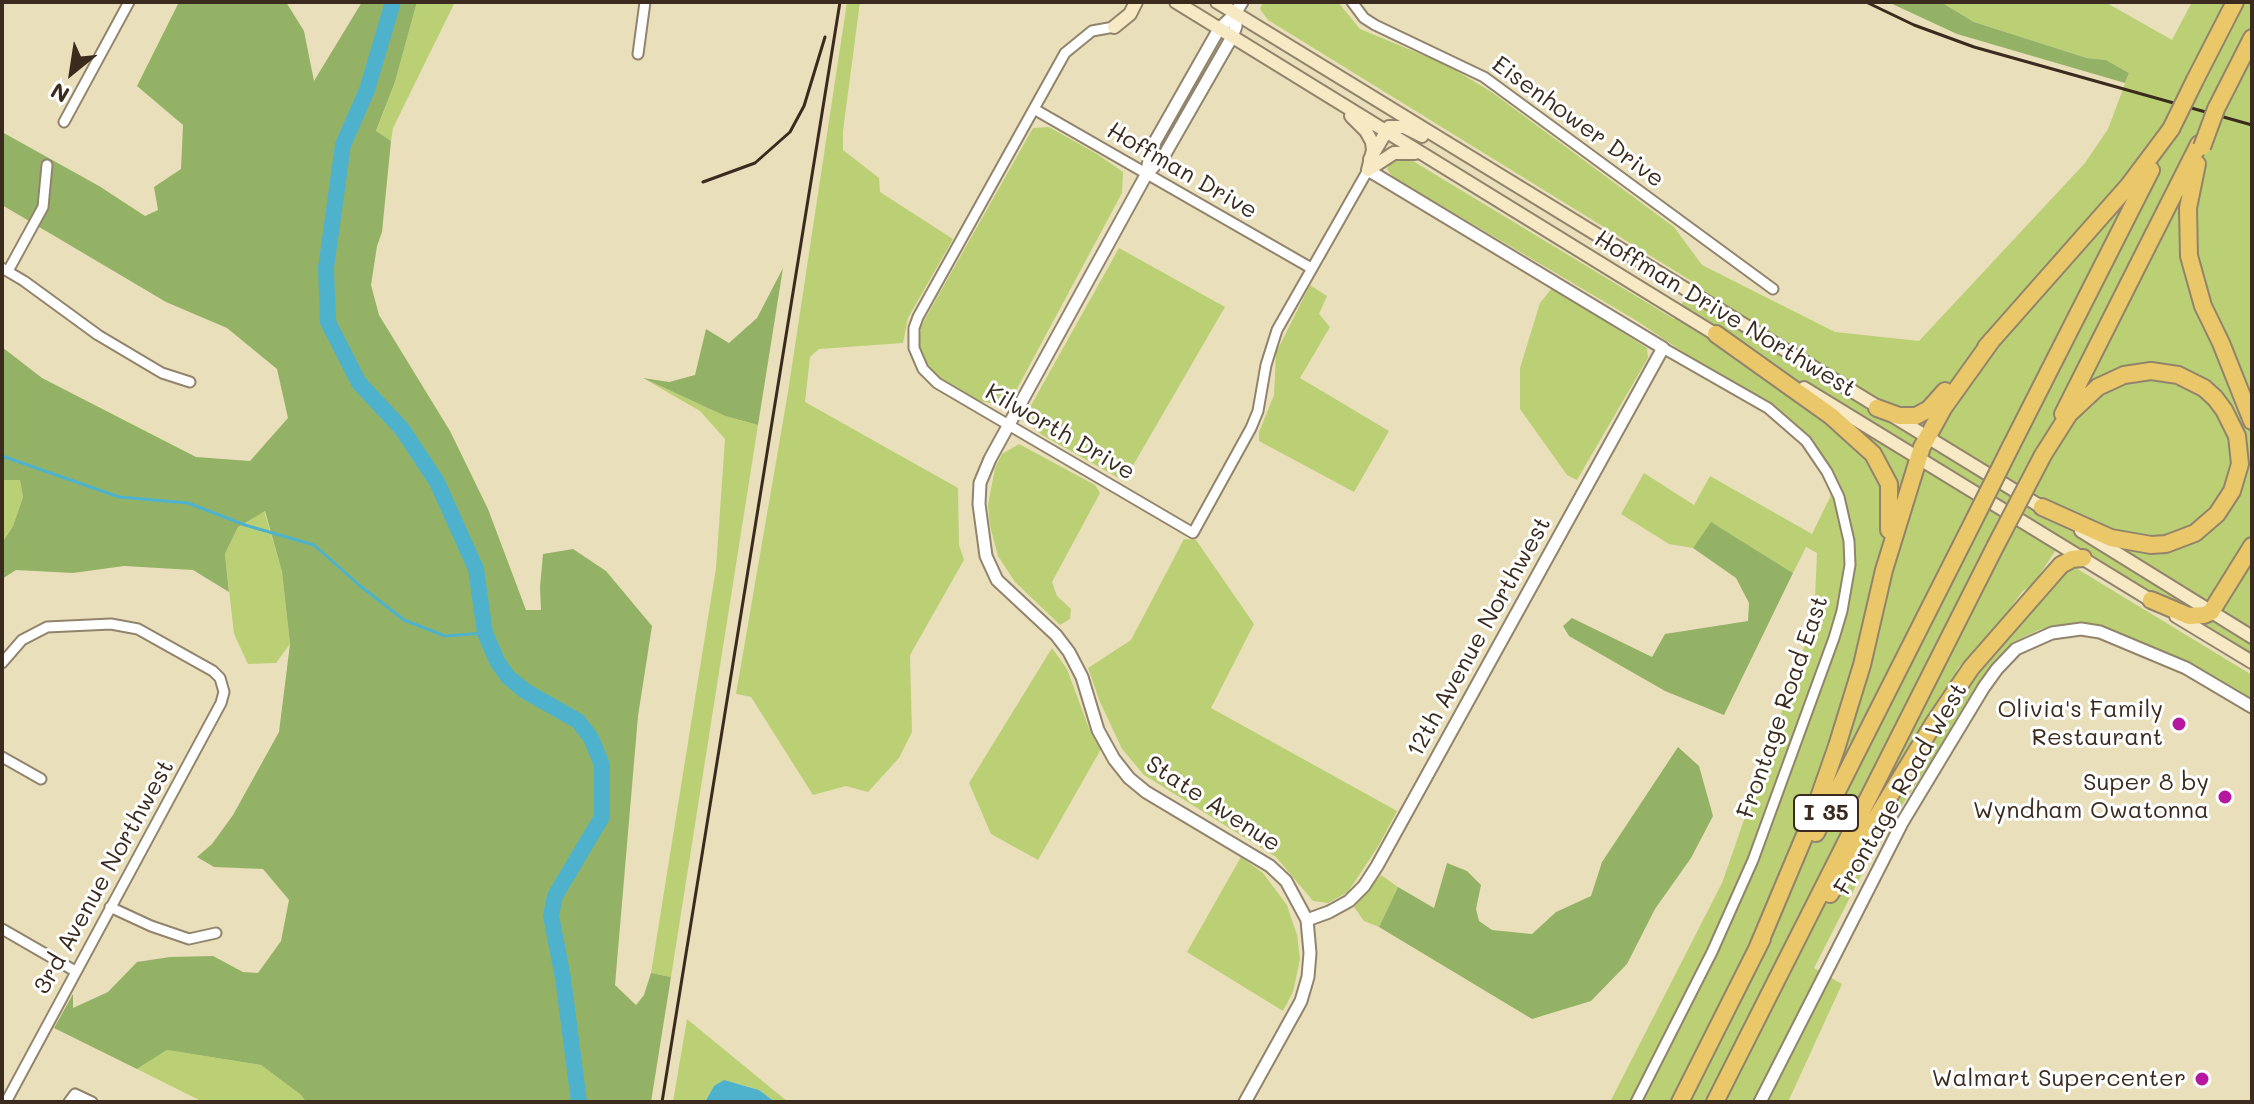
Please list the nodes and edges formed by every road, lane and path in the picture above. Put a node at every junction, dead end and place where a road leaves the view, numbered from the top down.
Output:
1 (129, 2) edge
2 (645, 2) edge
3 (1136, 2) edge
4 (1176, 2) edge
5 (1217, 2) edge
6 (1352, 2) edge
7 (2235, 2) edge
8 (1239, 8) edge
9 (1114, 27) joint
10 (1219, 29) junction
11 (1232, 37) junction
12 (2252, 38) edge
13 (638, 54) dead end
14 (1331, 98) junction
15 (1034, 109) junction
16 (64, 122) dead end
17 (2171, 129) junction
18 (1385, 132) junction
19 (2200, 145) junction
20 (1429, 158) junction
21 (47, 165) dead end
22 (1369, 165) junction
23 (1146, 175) junction
24 (1513, 184) junction
25 (1311, 268) junction
26 (5, 270) edge
27 (1773, 289) dead end
28 (1716, 334) junction
29 (1992, 340) junction
30 (1663, 348) junction
31 (190, 382) dead end
32 (1877, 408) junction
33 (2252, 420) edge
34 (1008, 425) junction
35 (1927, 437) junction
36 (2043, 455) junction
37 (1919, 457) junction
38 (2042, 507) junction
39 (2252, 546) edge
40 (2083, 558) junction
41 (1884, 570) junction
42 (2151, 600) junction
43 (2211, 612) junction
44 (2252, 637) edge
45 (2252, 662) edge
46 (2, 663) edge
47 (2252, 707) edge
48 (2, 757) edge
49 (41, 779) dead end
50 (110, 907) junction
51 (1307, 920) junction
52 (2, 929) edge
53 (216, 933) dead end
54 (1757, 949) junction
55 (75, 971) junction
56 (1779, 977) junction
57 (7, 1086) edge
58 (6, 1102) edge
59 (69, 1102) edge
60 (92, 1102) edge
61 (1245, 1102) edge
62 (1636, 1102) edge
63 (1680, 1102) edge
64 (1715, 1102) edge
65 (1760, 1102) edge

1 - 16 street
2 - 13 street
3 - 9 main road
4 - 10 main road, Hoffman Drive Northwest
5 - 8 main road, Hoffman Drive Northwest
6 - 27 street, Eisenhower Drive
7 - 17 highway, I 35, bridge
8 - 10 street
8 - 11 street
8 - 24 main road, Hoffman Drive Northwest
9 - 15 street
10 - 11 main road, Hoffman Drive Northwest
10 - 23 street
11 - 14 main road, Hoffman Drive Northwest
11 - 23 street
12 - 19 highway, I 35, bridge
14 - 18 main road, Hoffman Drive Northwest
14 - 22 main road
15 - 23 street, Hoffman Drive
15 - 34 street, Kilworth Drive
17 - 29 highway
17 - 54 highway, I 35, bridge
18 - 20 main road, Hoffman Drive Northwest
18 - 22 main road
18 - 24 main road
19 - 33 highway
19 - 36 highway, I 35
20 - 22 main road
20 - 28 main road, Hoffman Drive Northwest
21 - 26 street
22 - 25 street
22 - 30 street, Frontage Road East
23 - 25 street, Hoffman Drive
23 - 34 street, State Avenue
24 - 32 main road, Hoffman Drive Northwest
25 - 34 street, Kilworth Drive
26 - 31 street
28 - 37 main road, Hoffman Drive Northwest
28 - 41 highway
29 - 32 highway
29 - 35 highway
30 - 51 street, 12th Avenue Northwest
30 - 62 street, Frontage Road East
32 - 35 main road, Hoffman Drive Northwest
34 - 51 street, State Avenue
35 - 37 highway
35 - 38 main road, Hoffman Drive Northwest
36 - 38 highway
36 - 56 highway, I 35, bridge
37 - 40 main road, Hoffman Drive Northwest
37 - 41 highway
38 - 43 main road, Hoffman Drive Northwest
39 - 43 highway
40 - 42 main road, Hoffman Drive Northwest
40 - 56 highway
41 - 54 highway
42 - 43 highway
42 - 45 main road, Hoffman Drive Northwest
43 - 44 main road, Hoffman Drive Northwest
46 - 50 street, 3rd Avenue Northwest
47 - 65 street, Frontage Road West
48 - 49 street
50 - 53 street
50 - 55 street, 3rd Avenue Northwest
51 - 61 street, State Avenue
52 - 55 street
54 - 63 highway, I 35
55 - 57 street, 3rd Avenue Northwest
56 - 64 highway, I 35
57 - 58 street, 3rd Avenue Northwest
59 - 60 street

